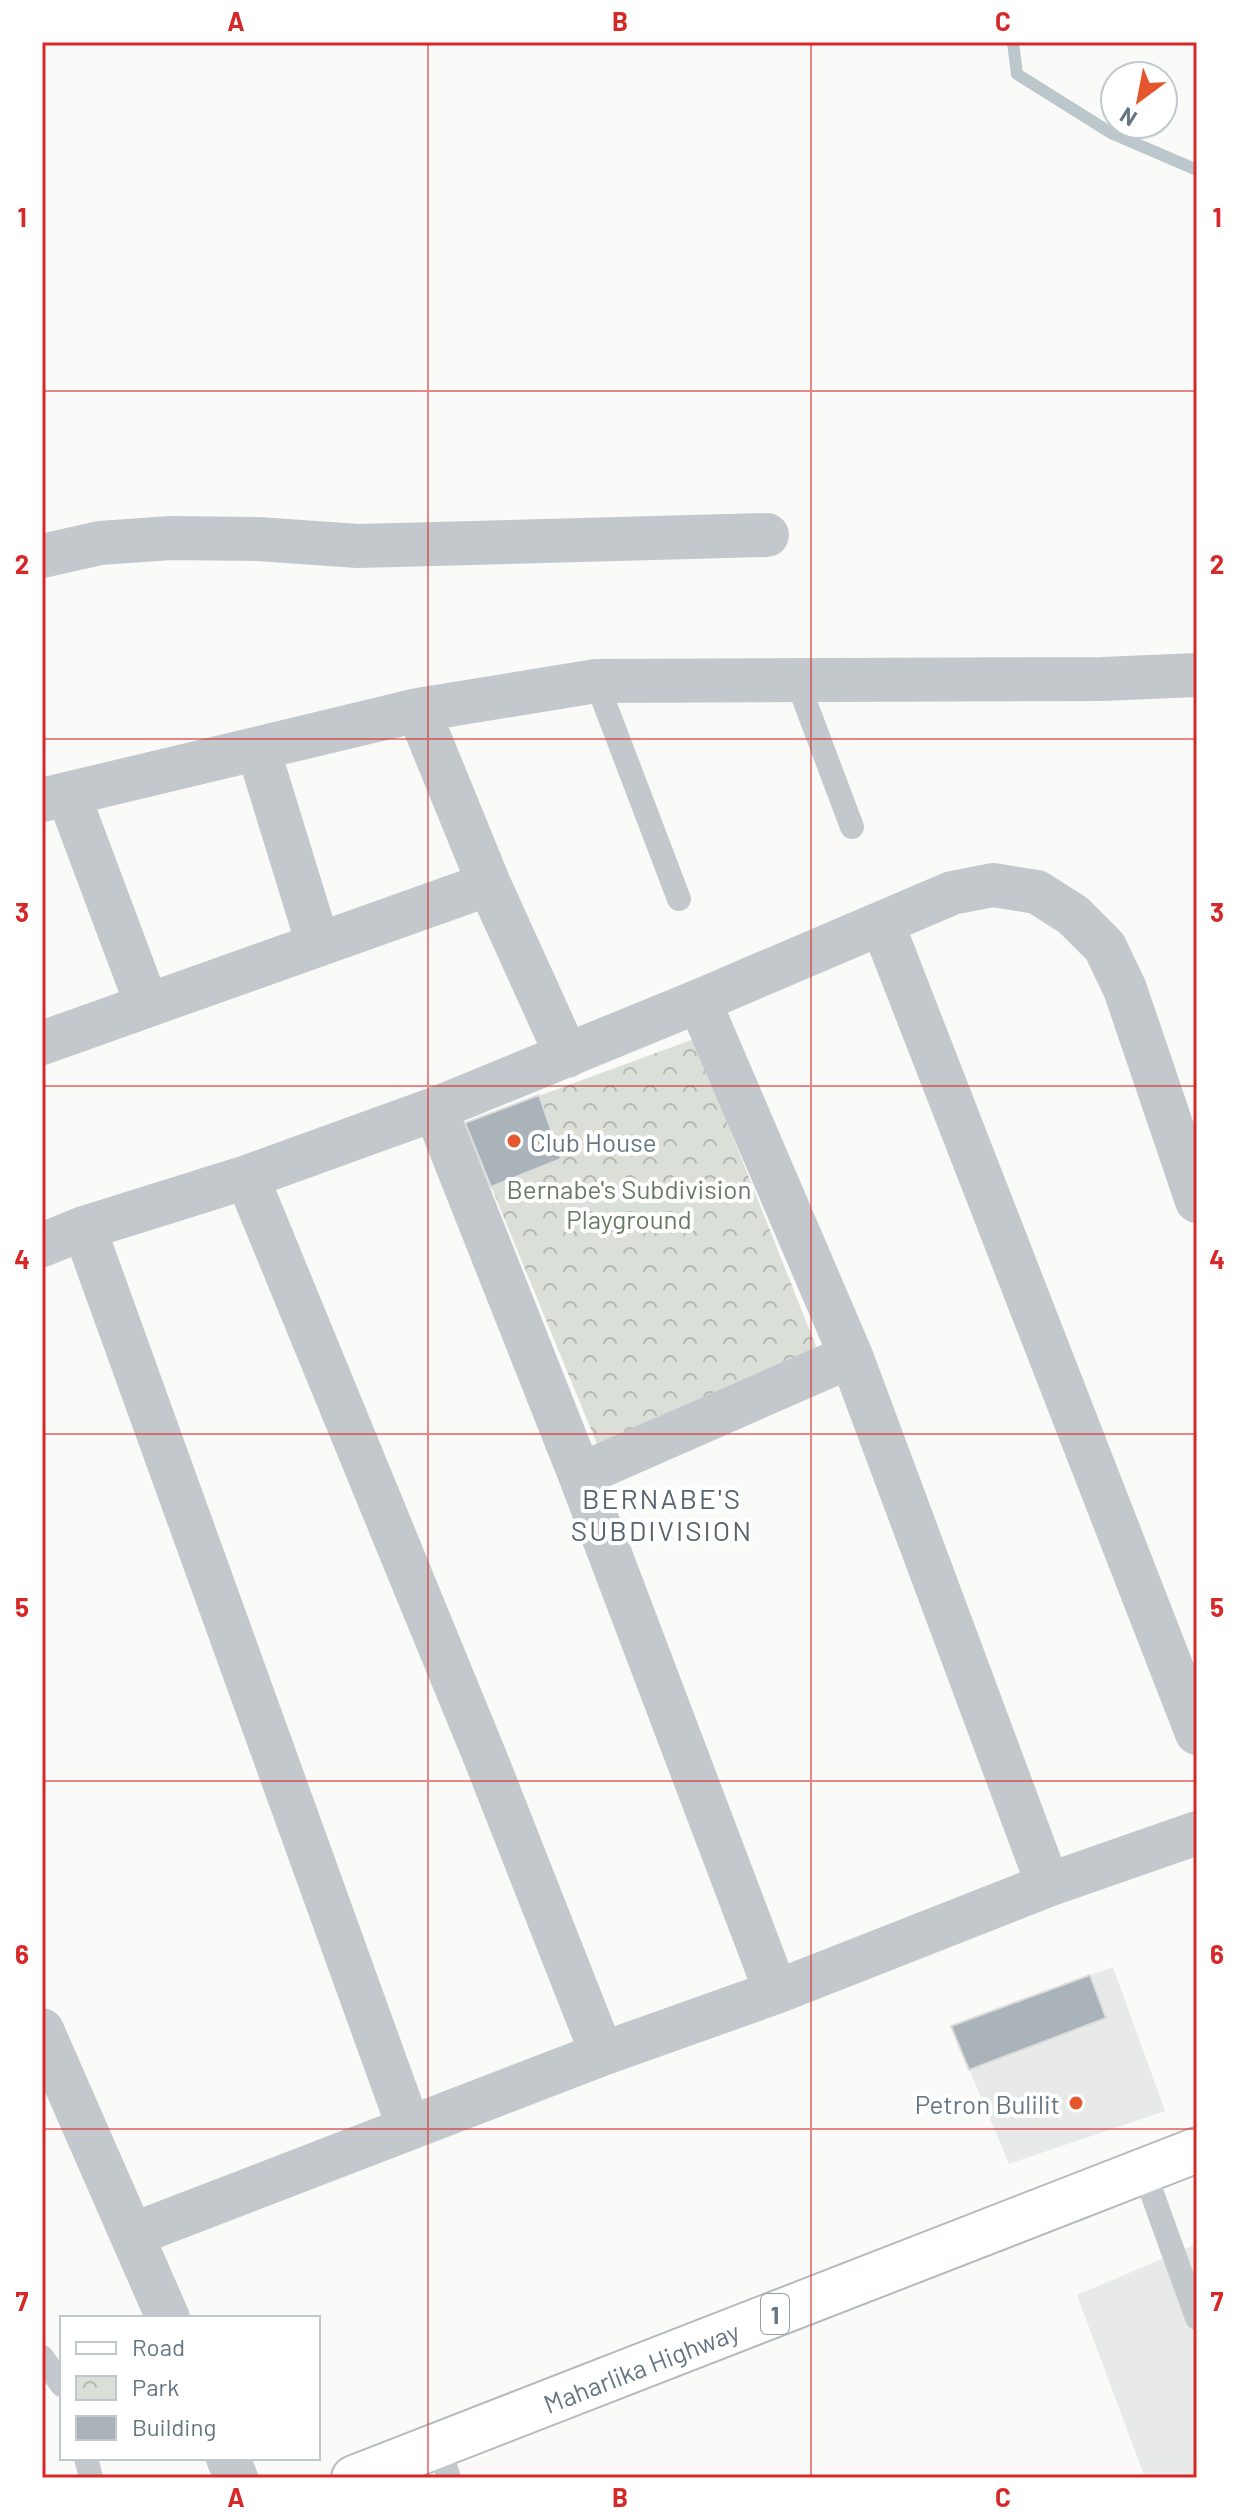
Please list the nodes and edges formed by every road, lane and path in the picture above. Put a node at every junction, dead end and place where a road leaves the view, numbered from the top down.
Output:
1 (767, 535) dead end
2 (42, 556) edge
3 (1197, 675) edge
4 (796, 678) junction
5 (596, 681) junction
6 (418, 710) junction
7 (258, 749) junction
8 (55, 797) edge
9 (852, 827) dead end
10 (489, 884) junction
11 (679, 899) dead end
12 (882, 923) junction
13 (318, 944) junction
14 (699, 1001) junction
15 (147, 1005) junction
16 (42, 1043) edge
17 (567, 1056) junction
18 (435, 1109) junction
19 (247, 1177) junction
20 (1197, 1201) edge
21 (84, 1228) junction
22 (42, 1245) edge
23 (851, 1356) junction
24 (580, 1475) junction
25 (1197, 1733) edge
26 (1197, 1833) edge
27 (1048, 1885) junction
28 (776, 1992) junction
29 (42, 2030) edge
30 (602, 2054) junction
31 (409, 2128) junction
32 (1197, 2150) edge
33 (1144, 2171) junction
34 (132, 2235) junction
35 (167, 2316) edge
36 (1197, 2318) edge
37 (42, 2357) edge
38 (60, 2382) edge
39 (444, 2462) edge
40 (354, 2478) edge

1 - 2 street
3 - 4 street
4 - 5 street
4 - 9 lane
5 - 6 street
5 - 11 lane
6 - 7 street
6 - 10 street
7 - 8 street
7 - 13 street
8 - 15 street
10 - 13 street
10 - 17 street
12 - 14 street
12 - 20 street
12 - 25 street
13 - 15 street
14 - 17 street
14 - 23 street
15 - 16 street
17 - 18 street
18 - 19 street
18 - 24 street
19 - 21 street
19 - 30 street
21 - 22 street
21 - 31 street
23 - 24 street
23 - 27 street
24 - 28 street
26 - 27 street
27 - 28 street
28 - 30 street
29 - 34 street
30 - 31 street
31 - 34 street
32 - 33 main road, Maharlika Highway / 1
33 - 36 lane
33 - 39 main road, Maharlika Highway / 1
34 - 35 street
37 - 38 lane
39 - 40 main road, Maharlika Highway / 1

